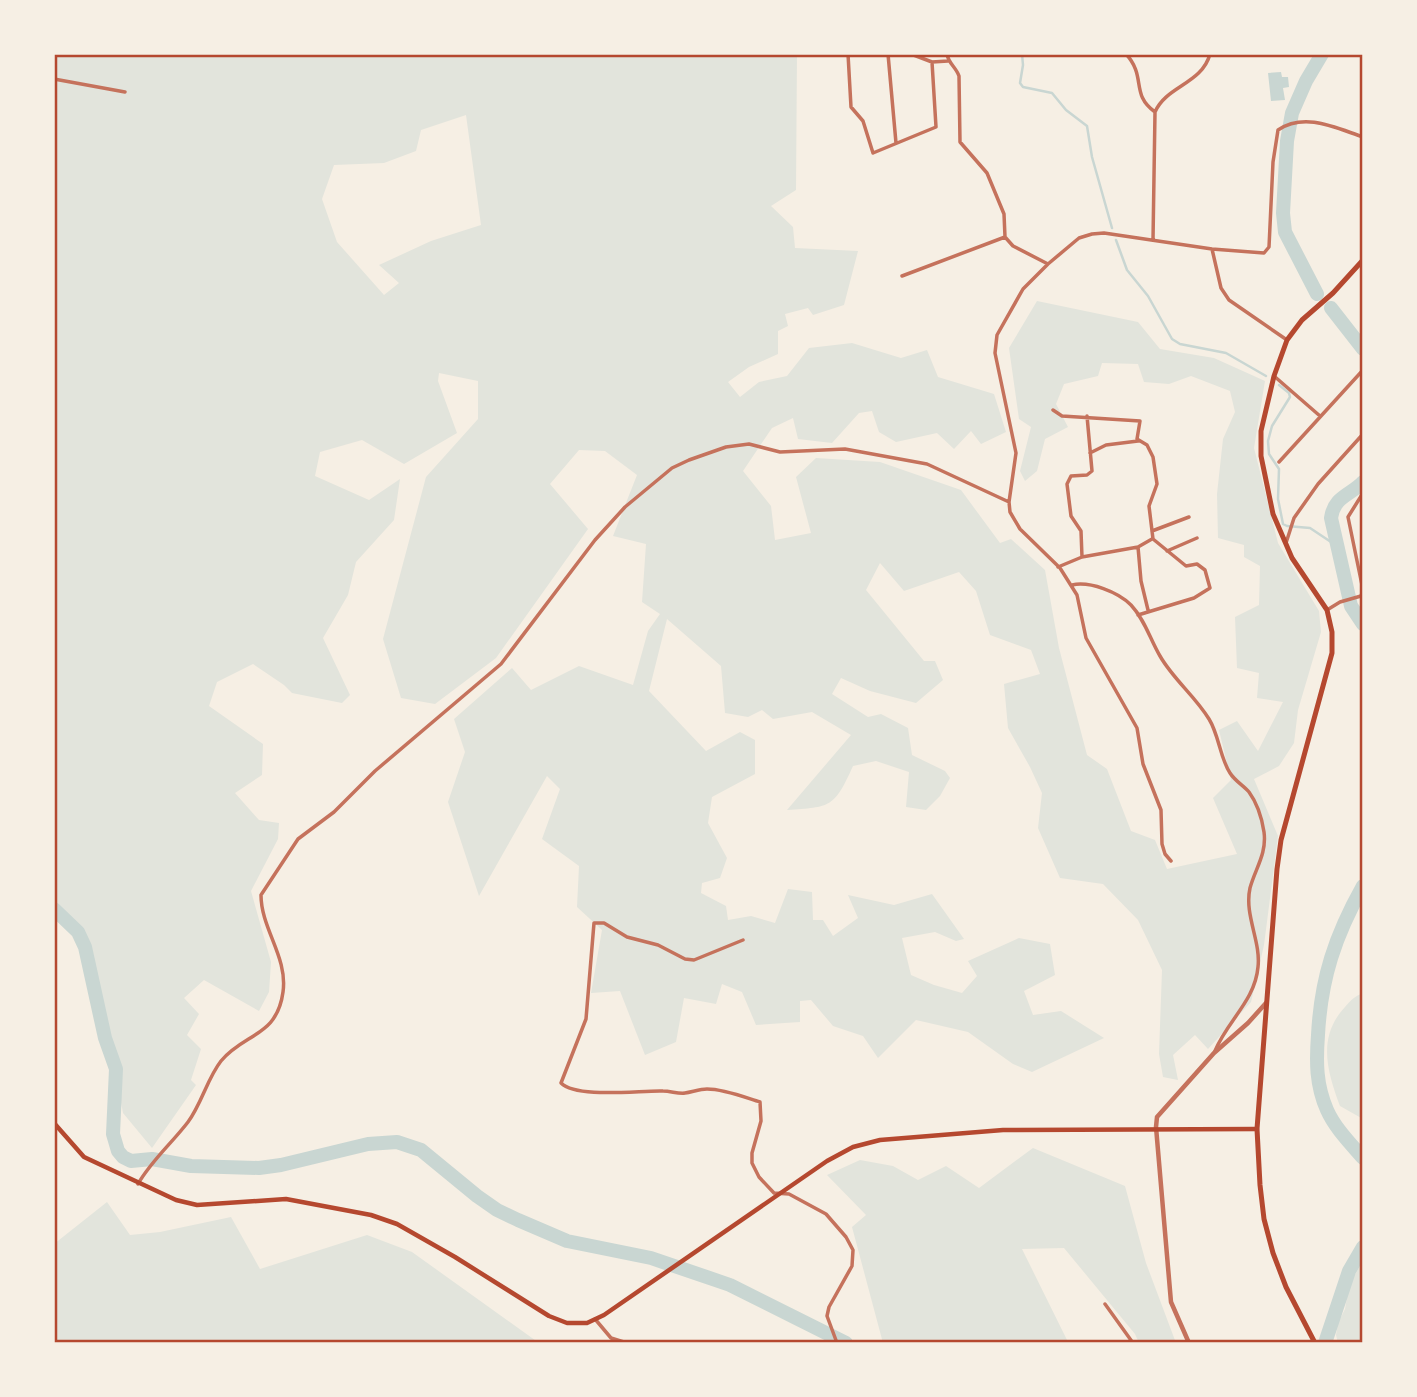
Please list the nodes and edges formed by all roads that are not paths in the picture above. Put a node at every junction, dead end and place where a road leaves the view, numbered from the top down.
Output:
1 (848, 54) edge
2 (888, 54) edge
3 (911, 54) edge
4 (947, 54) edge
5 (1126, 54) edge
6 (1210, 54) edge
7 (948, 61) junction
8 (932, 62) junction
9 (54, 79) edge
10 (125, 92) dead end
11 (1155, 112) junction
12 (1363, 137) edge
13 (896, 144) junction
14 (1005, 237) junction
15 (1153, 240) junction
16 (1212, 249) junction
17 (1363, 260) edge
18 (1048, 264) junction
19 (902, 276) dead end
20 (1287, 340) junction
21 (1363, 370) edge
22 (1274, 376) junction
23 (1053, 410) dead end
24 (1087, 416) junction
25 (1320, 416) junction
26 (1363, 435) edge
27 (1138, 441) junction
28 (1090, 453) junction
29 (1279, 462) dead end
30 (1363, 493) edge
31 (1009, 502) junction
32 (1189, 517) dead end
33 (1151, 531) junction
34 (1197, 538) dead end
35 (1153, 539) junction
36 (1286, 544) junction
37 (1138, 547) junction
38 (1166, 551) junction
39 (1082, 557) junction
40 (1058, 567) junction
41 (1072, 584) junction
42 (1148, 610) junction
43 (1327, 610) junction
44 (1138, 615) junction
45 (1171, 861) dead end
46 (743, 940) dead end
47 (1266, 1002) junction
48 (1214, 1053) junction
49 (54, 1124) edge
50 (1156, 1127) junction
51 (1257, 1129) junction
52 (138, 1184) junction
53 (780, 1194) junction
54 (1105, 1304) dead end
55 (595, 1320) junction
56 (1313, 1340) edge
57 (627, 1343) edge
58 (837, 1343) edge
59 (1133, 1343) edge
60 (1189, 1343) edge

1 - 13 street
2 - 13 street
3 - 8 street
4 - 7 street
5 - 11 street
6 - 11 street
7 - 8 street
7 - 14 street
8 - 13 street
9 - 10 street
11 - 15 street
12 - 16 street
14 - 18 street
14 - 19 street
15 - 16 street
15 - 18 street
16 - 20 street
17 - 20 highway
18 - 31 street
20 - 22 highway
21 - 25 street
22 - 25 street
22 - 36 highway
23 - 24 street
24 - 27 street
24 - 28 street
25 - 29 street
26 - 36 street
27 - 28 street
27 - 33 street
28 - 39 street
30 - 43 street
31 - 40 street
31 - 52 street
32 - 33 street
33 - 35 street
34 - 38 street
35 - 37 street
35 - 38 street
36 - 43 highway
37 - 39 street
37 - 42 street
38 - 42 street
39 - 40 street
40 - 41 street
41 - 44 street
41 - 45 street
42 - 44 street
43 - 47 highway
44 - 48 street
46 - 53 street
47 - 48 street
47 - 51 highway
48 - 50 street
49 - 52 main road
50 - 51 main road
50 - 53 main road
50 - 60 street
51 - 56 highway
52 - 55 main road
53 - 55 main road
53 - 58 street
54 - 59 street
55 - 57 street

